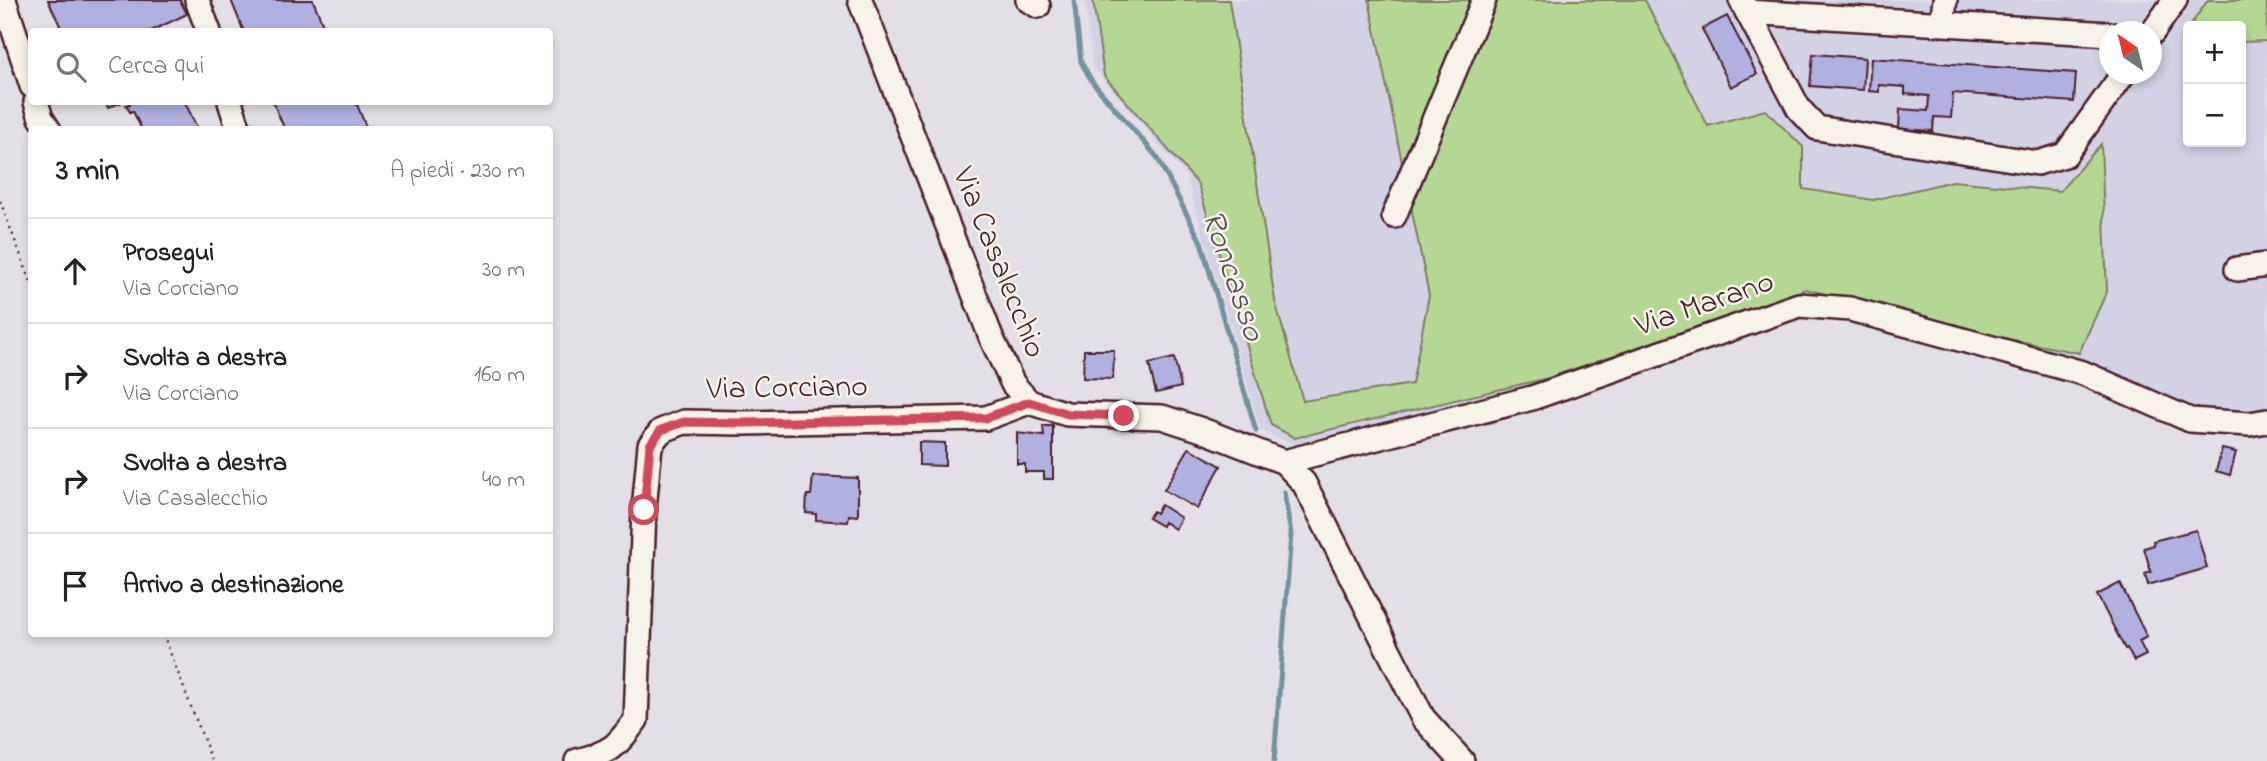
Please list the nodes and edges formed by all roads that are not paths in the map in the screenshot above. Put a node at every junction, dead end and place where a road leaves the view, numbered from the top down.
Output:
1 (4, 0) edge
2 (197, 0) edge
3 (860, 0) edge
4 (1484, 0) edge
5 (1945, 0) edge
6 (2175, 0) edge
7 (1744, 6) edge
8 (2160, 21) edge
9 (1942, 24) junction
10 (208, 28) edge
11 (2099, 33) edge
12 (28, 74) edge
13 (2116, 84) edge
14 (37, 105) edge
15 (231, 105) edge
16 (46, 126) edge
17 (238, 126) edge
18 (1394, 216) dead end
19 (2267, 265) edge
20 (2237, 269) dead end
21 (1029, 402) junction
22 (2267, 421) edge
23 (1284, 462) junction
24 (577, 761) edge
25 (1462, 761) edge

1 - 12 street
2 - 10 street
3 - 21 street, Via Casalecchio
4 - 18 street
5 - 9 street
6 - 8 street
7 - 9 street
7 - 13 street
9 - 11 street
14 - 16 street
15 - 17 street
19 - 20 street
21 - 23 street, Via Casalecchio
21 - 24 street, Via Corciano
22 - 23 street, Via Marano
23 - 25 street, Via Casalecchio

